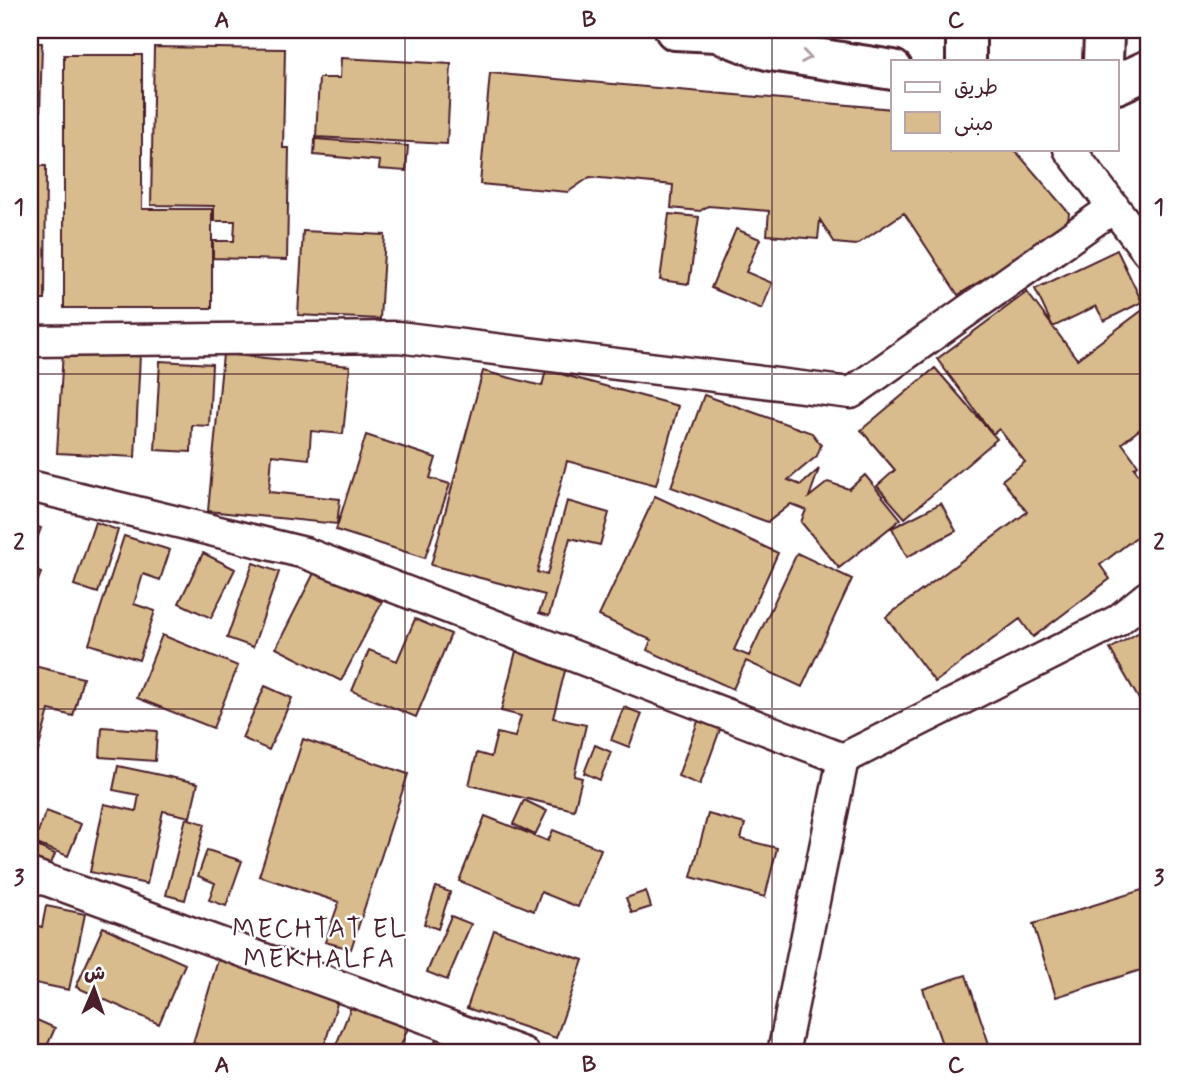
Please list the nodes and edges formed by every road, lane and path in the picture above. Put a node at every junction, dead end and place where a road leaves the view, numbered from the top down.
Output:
1 (675, 30) edge
2 (967, 30) edge
3 (1102, 30) edge
4 (722, 31) edge
5 (966, 60) edge
6 (1103, 60) edge
7 (891, 70) edge
8 (1148, 70) edge
9 (1118, 84) edge
10 (1070, 150) edge
11 (1114, 207) junction
12 (1148, 251) edge
13 (30, 341) edge
14 (30, 486) edge
15 (1148, 596) edge
16 (843, 759) junction
17 (30, 874) edge
18 (523, 1053) edge
19 (783, 1053) edge

1 - 4 main road
2 - 5 main road
3 - 6 main road
4 -> 7 main road
8 - 9 main road
10 - 11 street
11 - 12 street
11 - 13 street
14 - 16 street
15 - 16 street
16 - 19 street
17 - 18 street

